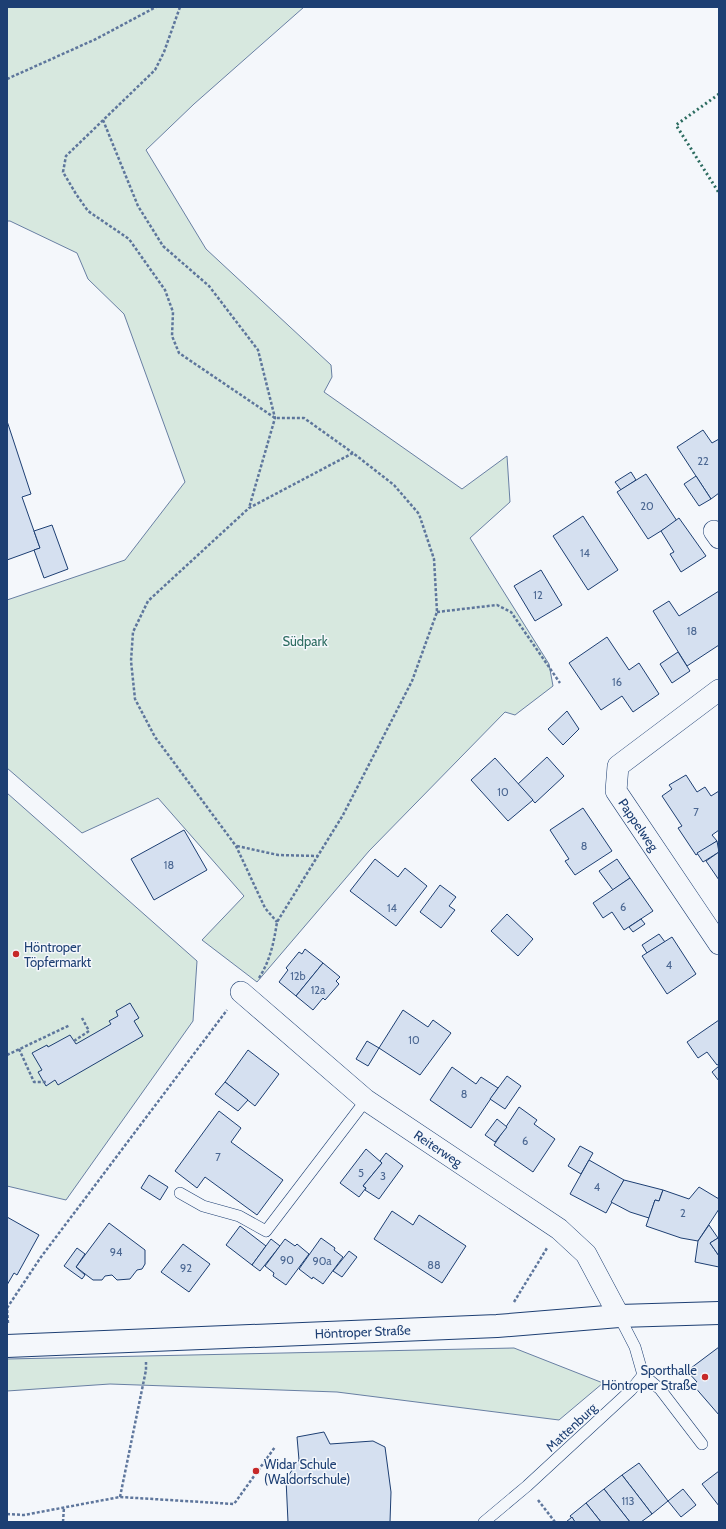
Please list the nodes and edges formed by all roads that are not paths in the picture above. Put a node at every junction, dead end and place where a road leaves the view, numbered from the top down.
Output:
1 (719, 690) edge
2 (719, 944) edge
3 (241, 992) road end
4 (366, 1100) junction
5 (180, 1193) dead end
6 (719, 1313) edge
7 (619, 1316) junction
8 (7, 1346) edge
9 (643, 1375) junction
10 (702, 1444) dead end
11 (484, 1522) edge

1 - 2 street, Pappelweg
3 - 4 street, Reiterweg
4 - 5 lane
4 - 7 street, Reiterweg
6 - 7 street, Höntroper Straße
7 - 8 street, Höntroper Straße
7 - 9 lane
9 - 10 lane
9 - 11 lane, Mattenburg

